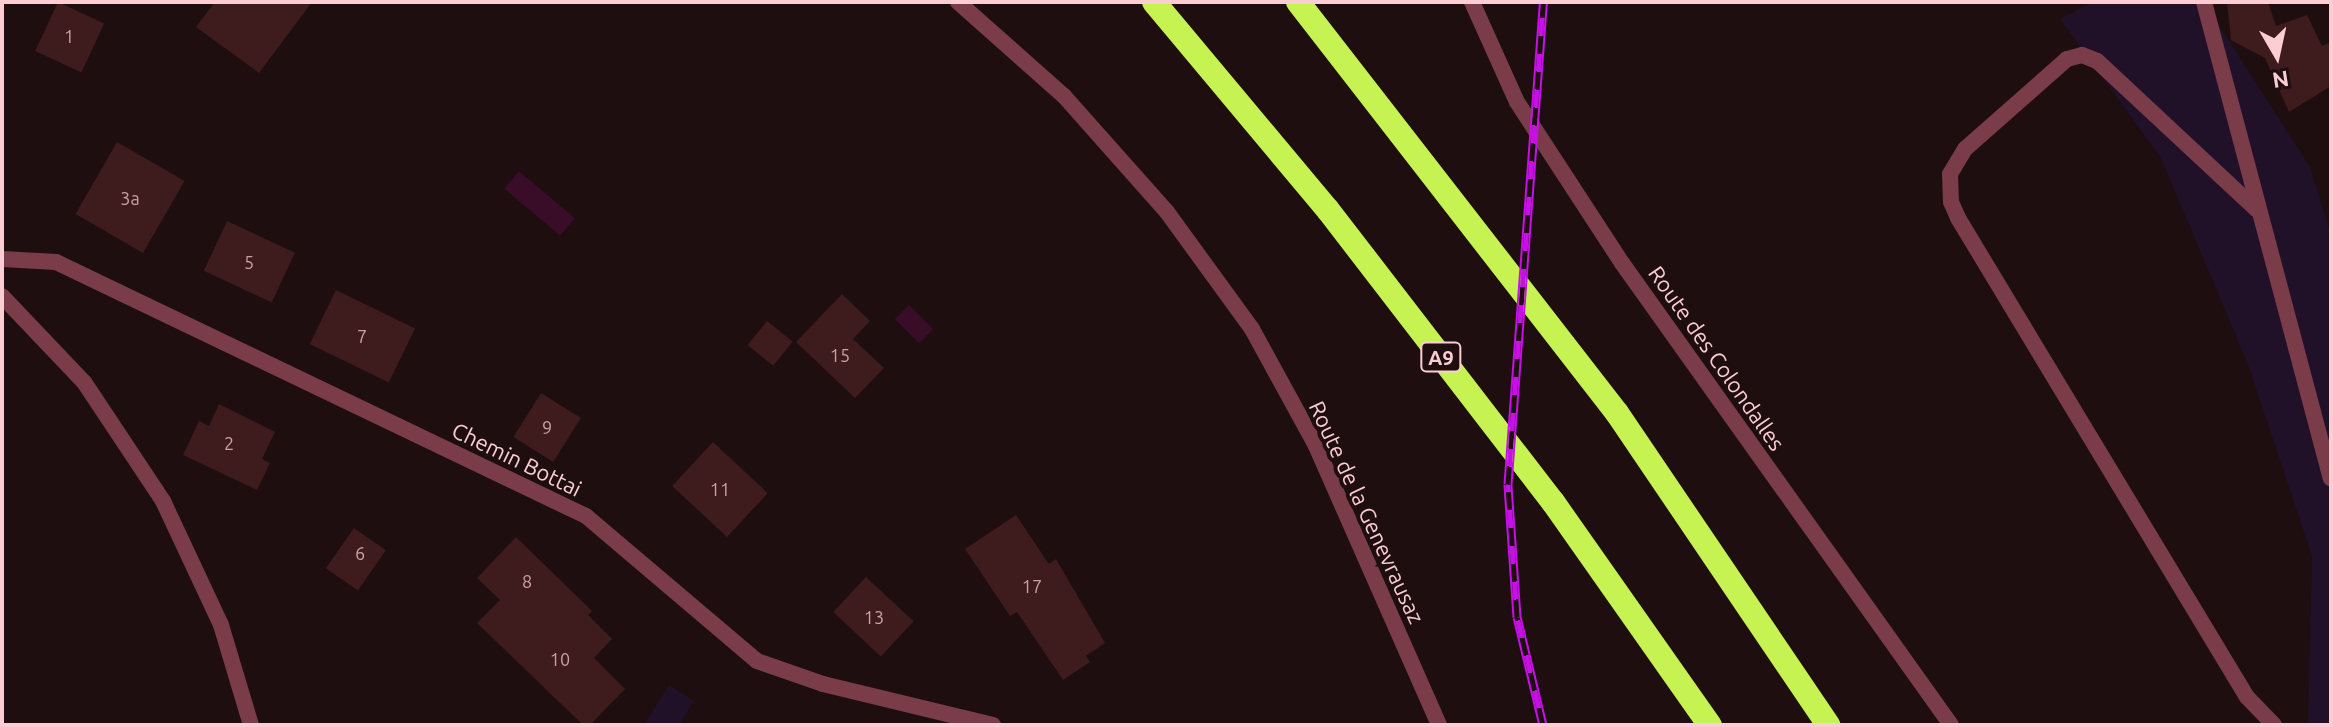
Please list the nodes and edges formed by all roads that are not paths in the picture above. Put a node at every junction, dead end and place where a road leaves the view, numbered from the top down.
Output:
1 (958, 2) edge
2 (1154, 2) edge
3 (1298, 2) edge
4 (1472, 2) edge
5 (2204, 2) edge
6 (2257, 210) junction
7 (2, 259) edge
8 (2, 296) edge
9 (2331, 478) edge
10 (251, 725) edge
11 (993, 725) edge
12 (1439, 725) edge
13 (1710, 725) edge
14 (1828, 725) edge
15 (1951, 725) edge
16 (2274, 725) edge

1 - 12 street, Route de la Genevrausaz
2 - 13 highway, A9
3 - 14 highway
4 - 15 street, Route des Colondalles
5 - 6 street
6 - 9 street
6 - 16 street
7 - 11 street, Chemin Bottai
8 - 10 street

